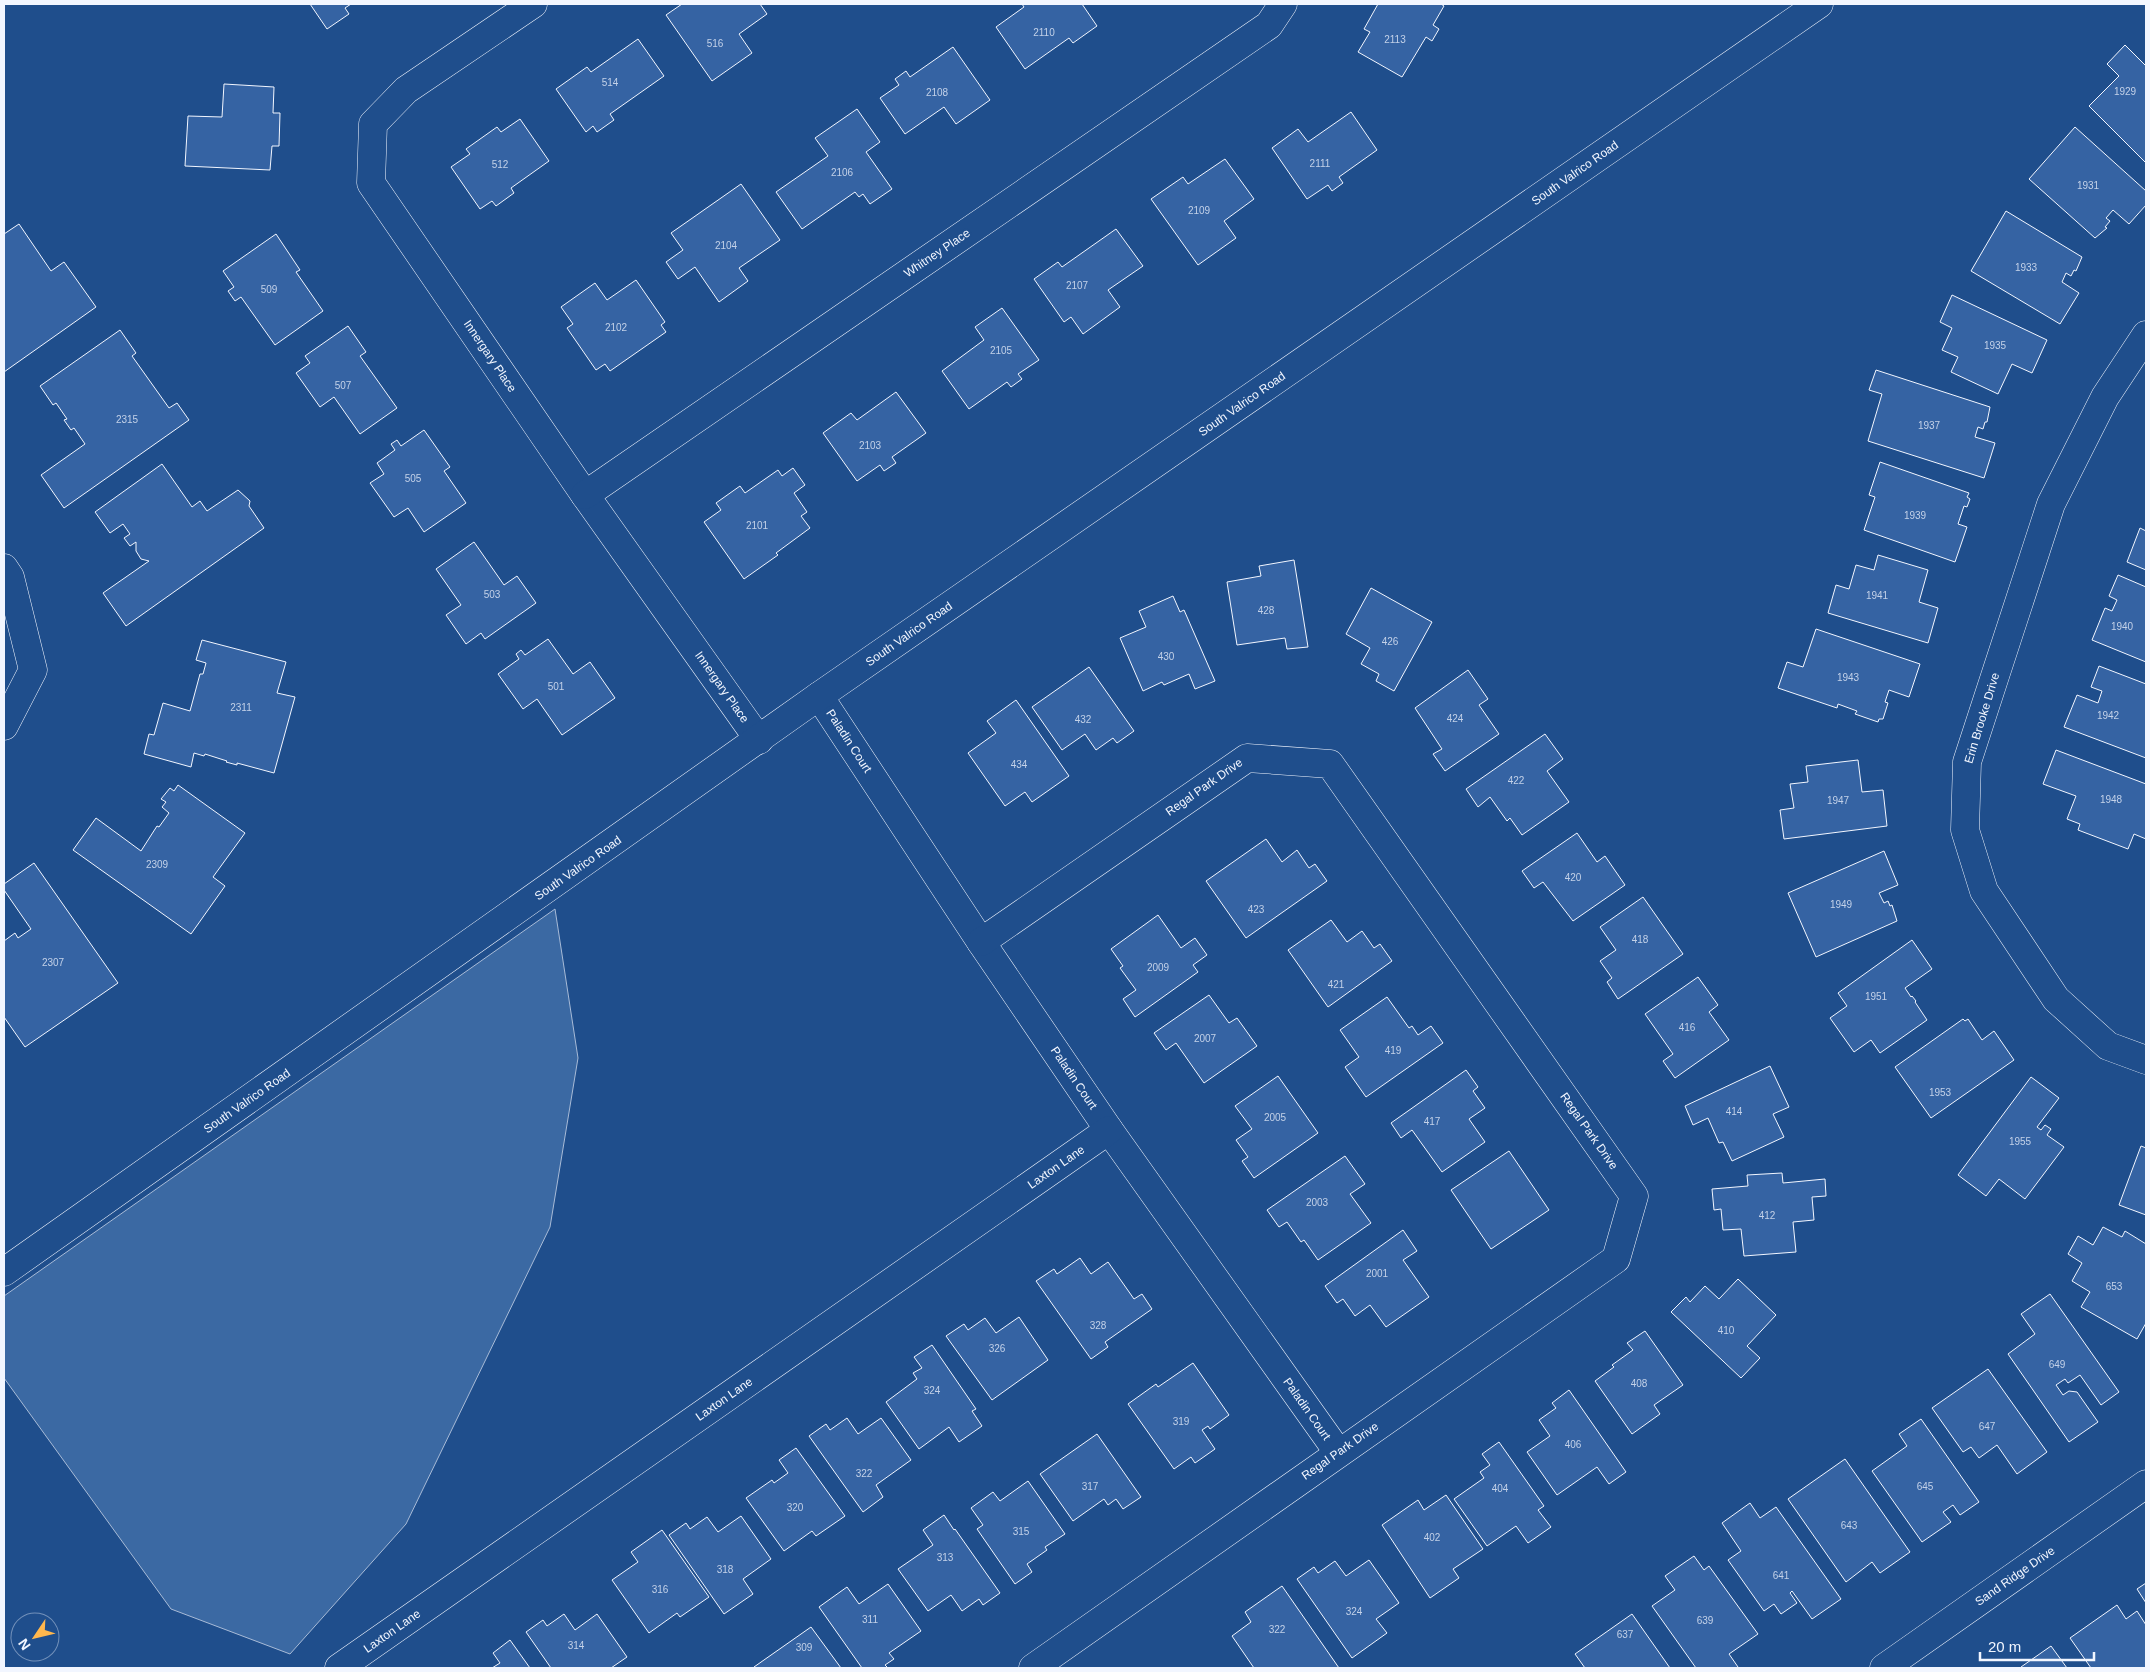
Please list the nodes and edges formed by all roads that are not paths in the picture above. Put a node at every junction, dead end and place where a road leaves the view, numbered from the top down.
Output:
1 (534, 4) edge
2 (1283, 4) edge
3 (1819, 4) edge
4 (2146, 335) edge
5 (585, 495) junction
6 (4, 568) edge
7 (819, 696) junction
8 (4, 726) edge
9 (759, 740) junction
10 (980, 942) junction
11 (2146, 1060) edge
12 (1110, 1130) junction
13 (4, 1272) edge
14 (1338, 1452) junction
15 (2146, 1484) edge
16 (339, 1668) edge
17 (1033, 1668) edge
18 (1884, 1668) edge

1 - 5 street, Innergary Place
2 - 5 street, Whitney Place
3 - 7 street, South Valrico Road
4 - 11 street, Erin Brooke Drive
5 - 9 street, Innergary Place
6 - 8 street
7 - 9 street, South Valrico Road
7 - 10 street, Paladin Court
9 - 13 street, South Valrico Road
10 - 12 street, Paladin Court
10 - 14 street, Regal Park Drive
12 - 14 street, Paladin Court
12 - 16 street, Laxton Lane
14 - 17 street, Regal Park Drive
15 - 18 street, Sand Ridge Drive

